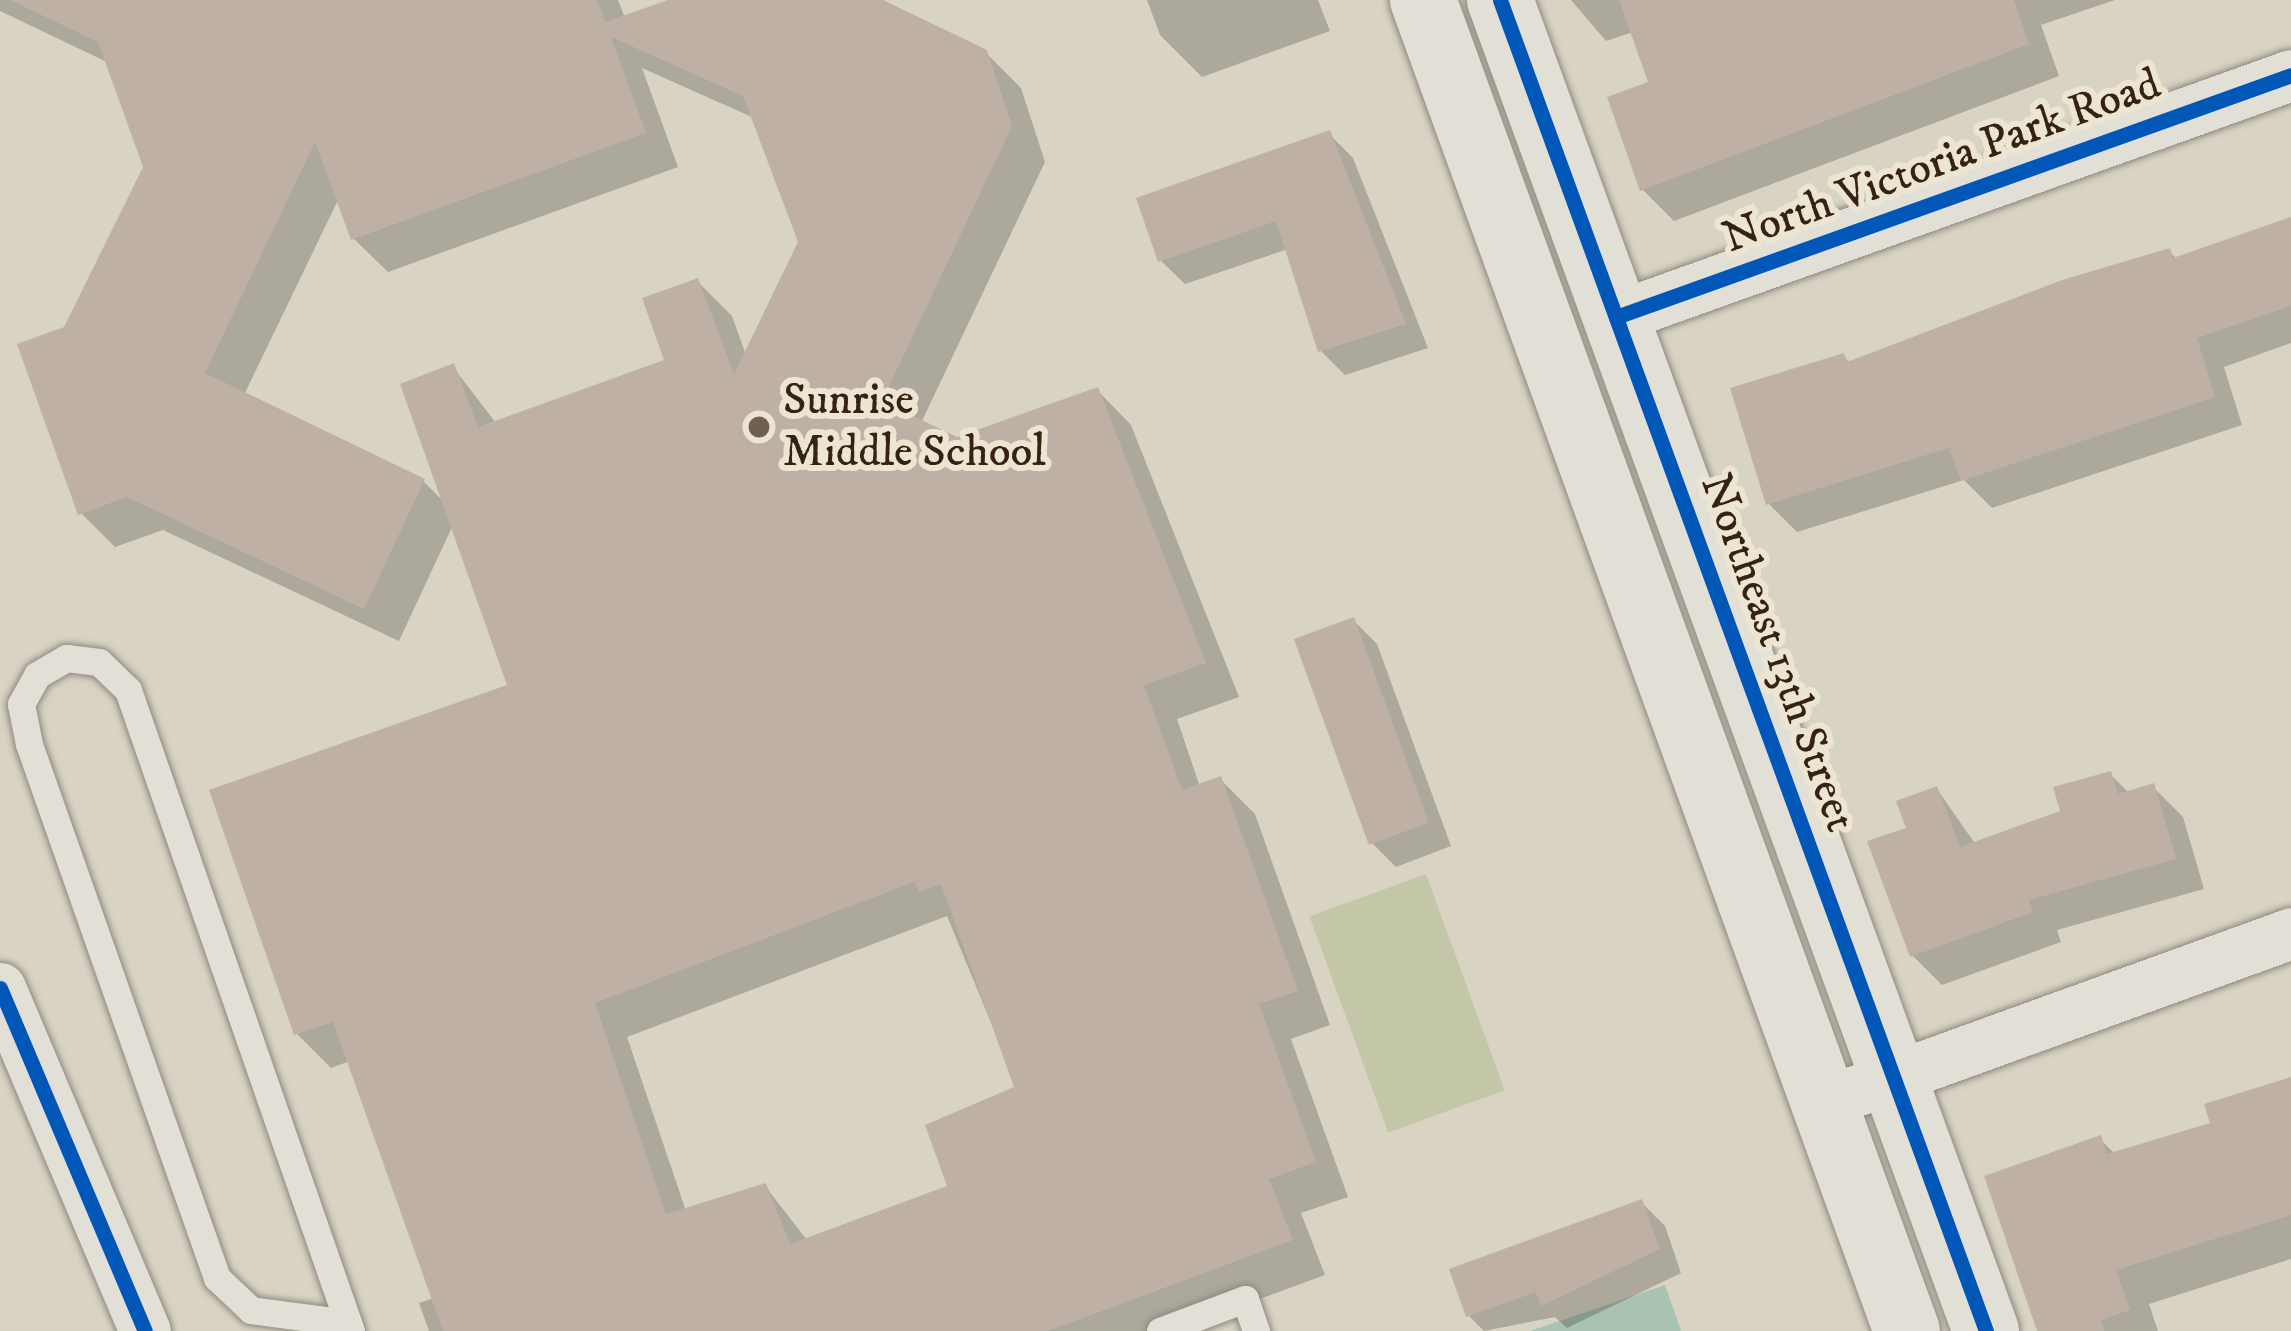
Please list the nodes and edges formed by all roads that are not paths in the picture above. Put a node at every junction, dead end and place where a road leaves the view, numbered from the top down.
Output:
1 (1423, 0) edge
2 (1500, 0) edge
3 (2291, 74) edge
4 (1616, 317) junction
5 (2291, 933) edge
6 (0, 988) edge
7 (1892, 1076) junction
8 (1826, 1102) junction
9 (349, 1327) edge
10 (145, 1331) edge
11 (1160, 1331) edge
12 (1256, 1331) edge
13 (1907, 1331) edge
14 (1986, 1331) edge

1 - 8 street
2 - 4 street, Northeast 13th Street
3 - 4 street, North Victoria Park Road
4 - 7 street, Northeast 13th Street
5 - 7 street
6 - 10 street
7 - 8 street
7 - 14 street, Northeast 13th Street
8 - 13 street
9 - 9 lane
11 - 12 lane

